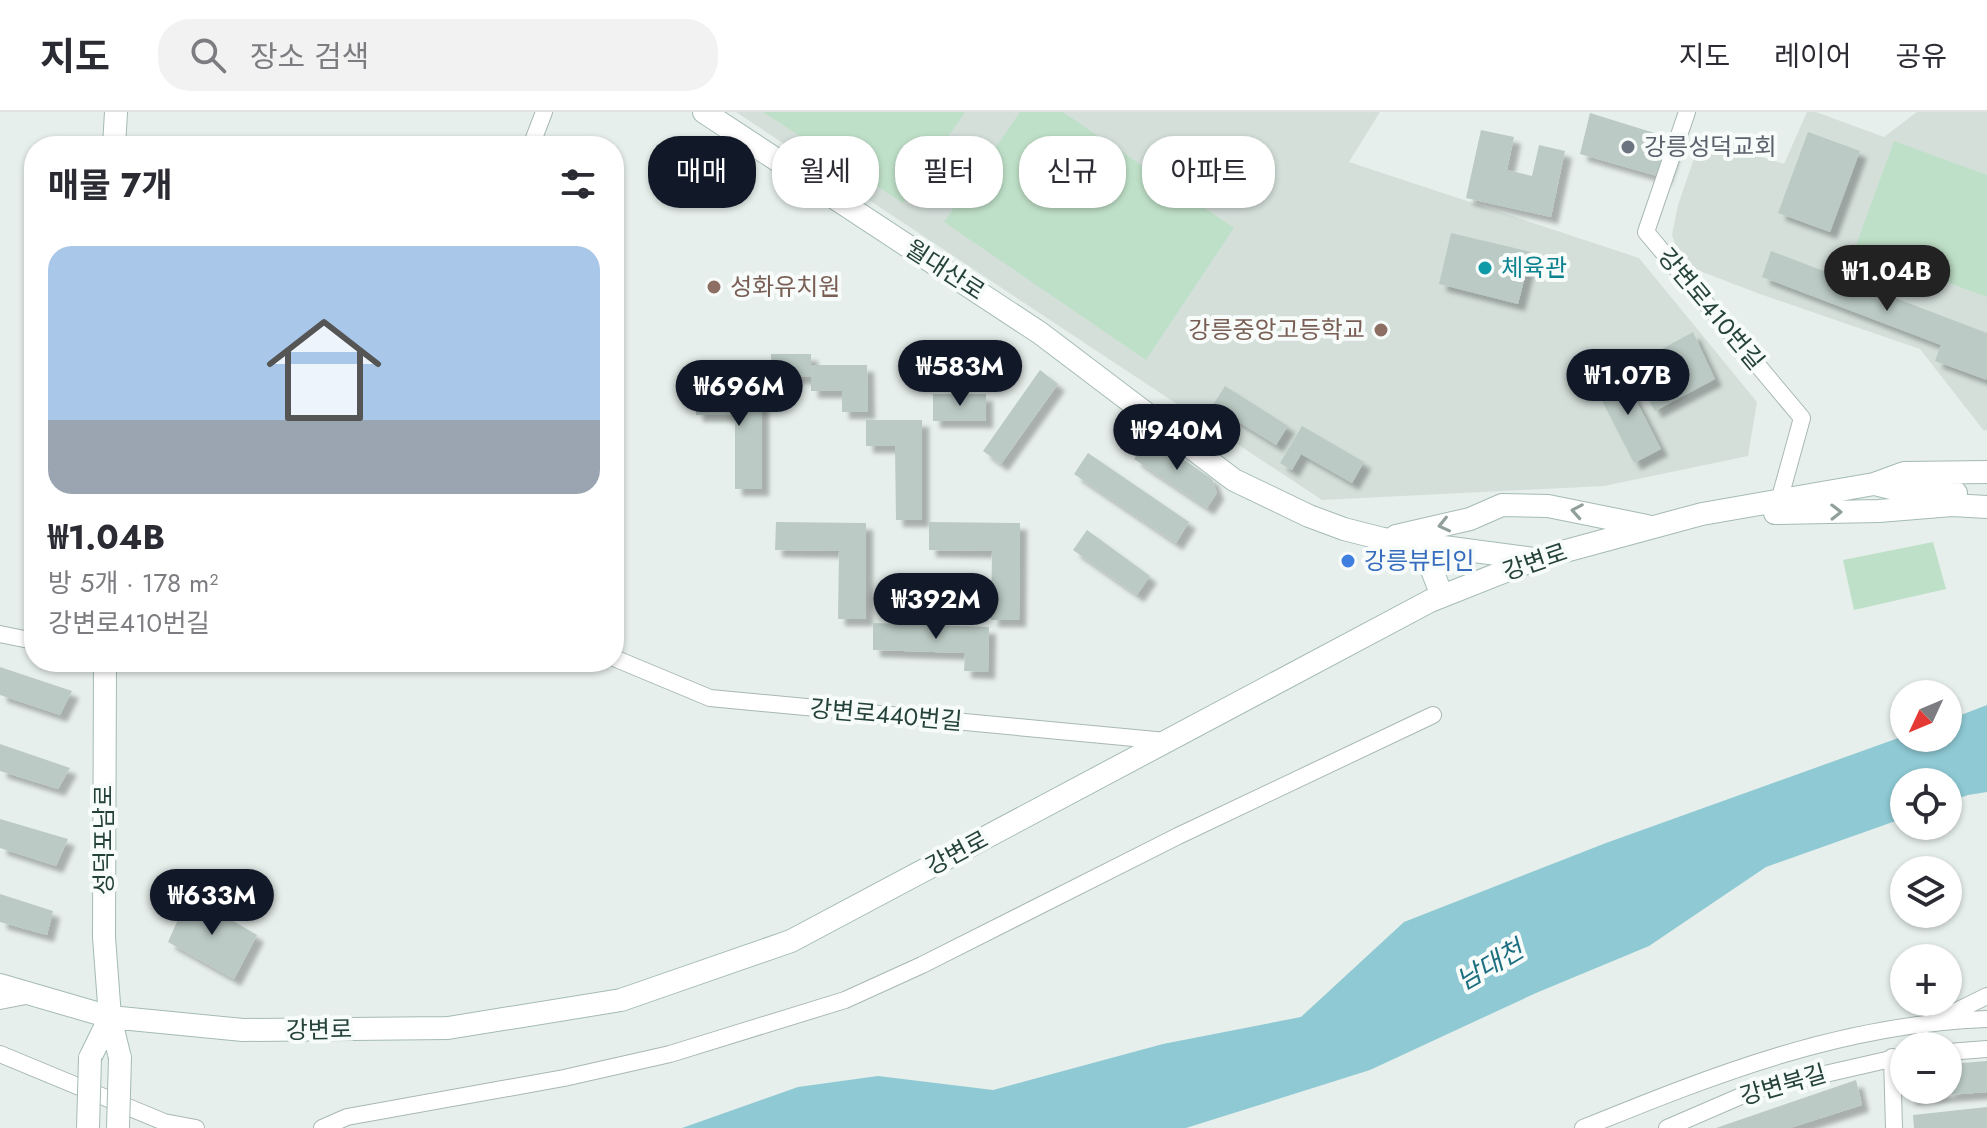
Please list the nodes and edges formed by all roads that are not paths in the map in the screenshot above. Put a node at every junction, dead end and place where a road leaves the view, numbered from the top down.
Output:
1 (116, 112) edge
2 (544, 112) edge
3 (704, 112) edge
4 (1687, 112) edge
5 (115, 136) edge
6 (535, 136) edge
7 (1984, 465) edge
8 (1874, 484) junction
9 (1987, 493) edge
10 (1779, 501) junction
11 (1987, 507) edge
12 (1702, 514) junction
13 (1651, 527) junction
14 (1383, 539) junction
15 (1422, 544) junction
16 (1536, 559) junction
17 (1442, 596) junction
18 (0, 634) edge
19 (24, 639) edge
20 (624, 662) edge
21 (105, 672) edge
22 (1433, 715) dead end
23 (1166, 741) junction
24 (0, 985) edge
25 (32, 994) junction
26 (1987, 996) edge
27 (0, 1001) edge
28 (110, 1017) junction
29 (1987, 1019) edge
30 (1937, 1021) junction
31 (1987, 1049) edge
32 (1962, 1051) edge
33 (0, 1054) edge
34 (1890, 1058) edge
35 (1895, 1104) edge
36 (88, 1128) edge
37 (118, 1128) edge
38 (196, 1128) edge
39 (322, 1128) edge
40 (1583, 1128) edge
41 (1667, 1128) edge
42 (1894, 1128) edge

1 - 5 street
2 - 6 street
3 - 14 street, 월대산로
4 - 10 street, 강변로410번길
7 - 8 street, 강변로
7 - 10 street
8 - 9 street, 강변로
8 - 10 street, 강변로
10 - 12 street, 강변로
12 -> 11 street
12 - 13 street, 강변로
13 -> 14 street
13 - 16 street, 강변로
14 - 15 street, 월대산로
15 - 16 street, 월대산로
15 - 17 street
16 - 17 street, 강변로
17 - 23 street, 강변로
18 - 19 street
20 - 23 street, 강변로440번길
21 - 28 street, 성덕포남로
22 - 39 street
23 - 28 street, 강변로
24 - 25 street, 강변로
25 - 27 street
25 - 28 street, 강변로
26 - 30 street
28 - 36 street, bridge
28 - 37 street, 성덕포남로, bridge
29 - 30 street
30 - 40 street
31 - 32 street
33 - 38 street
34 - 41 street, 강변북길
35 - 42 street

